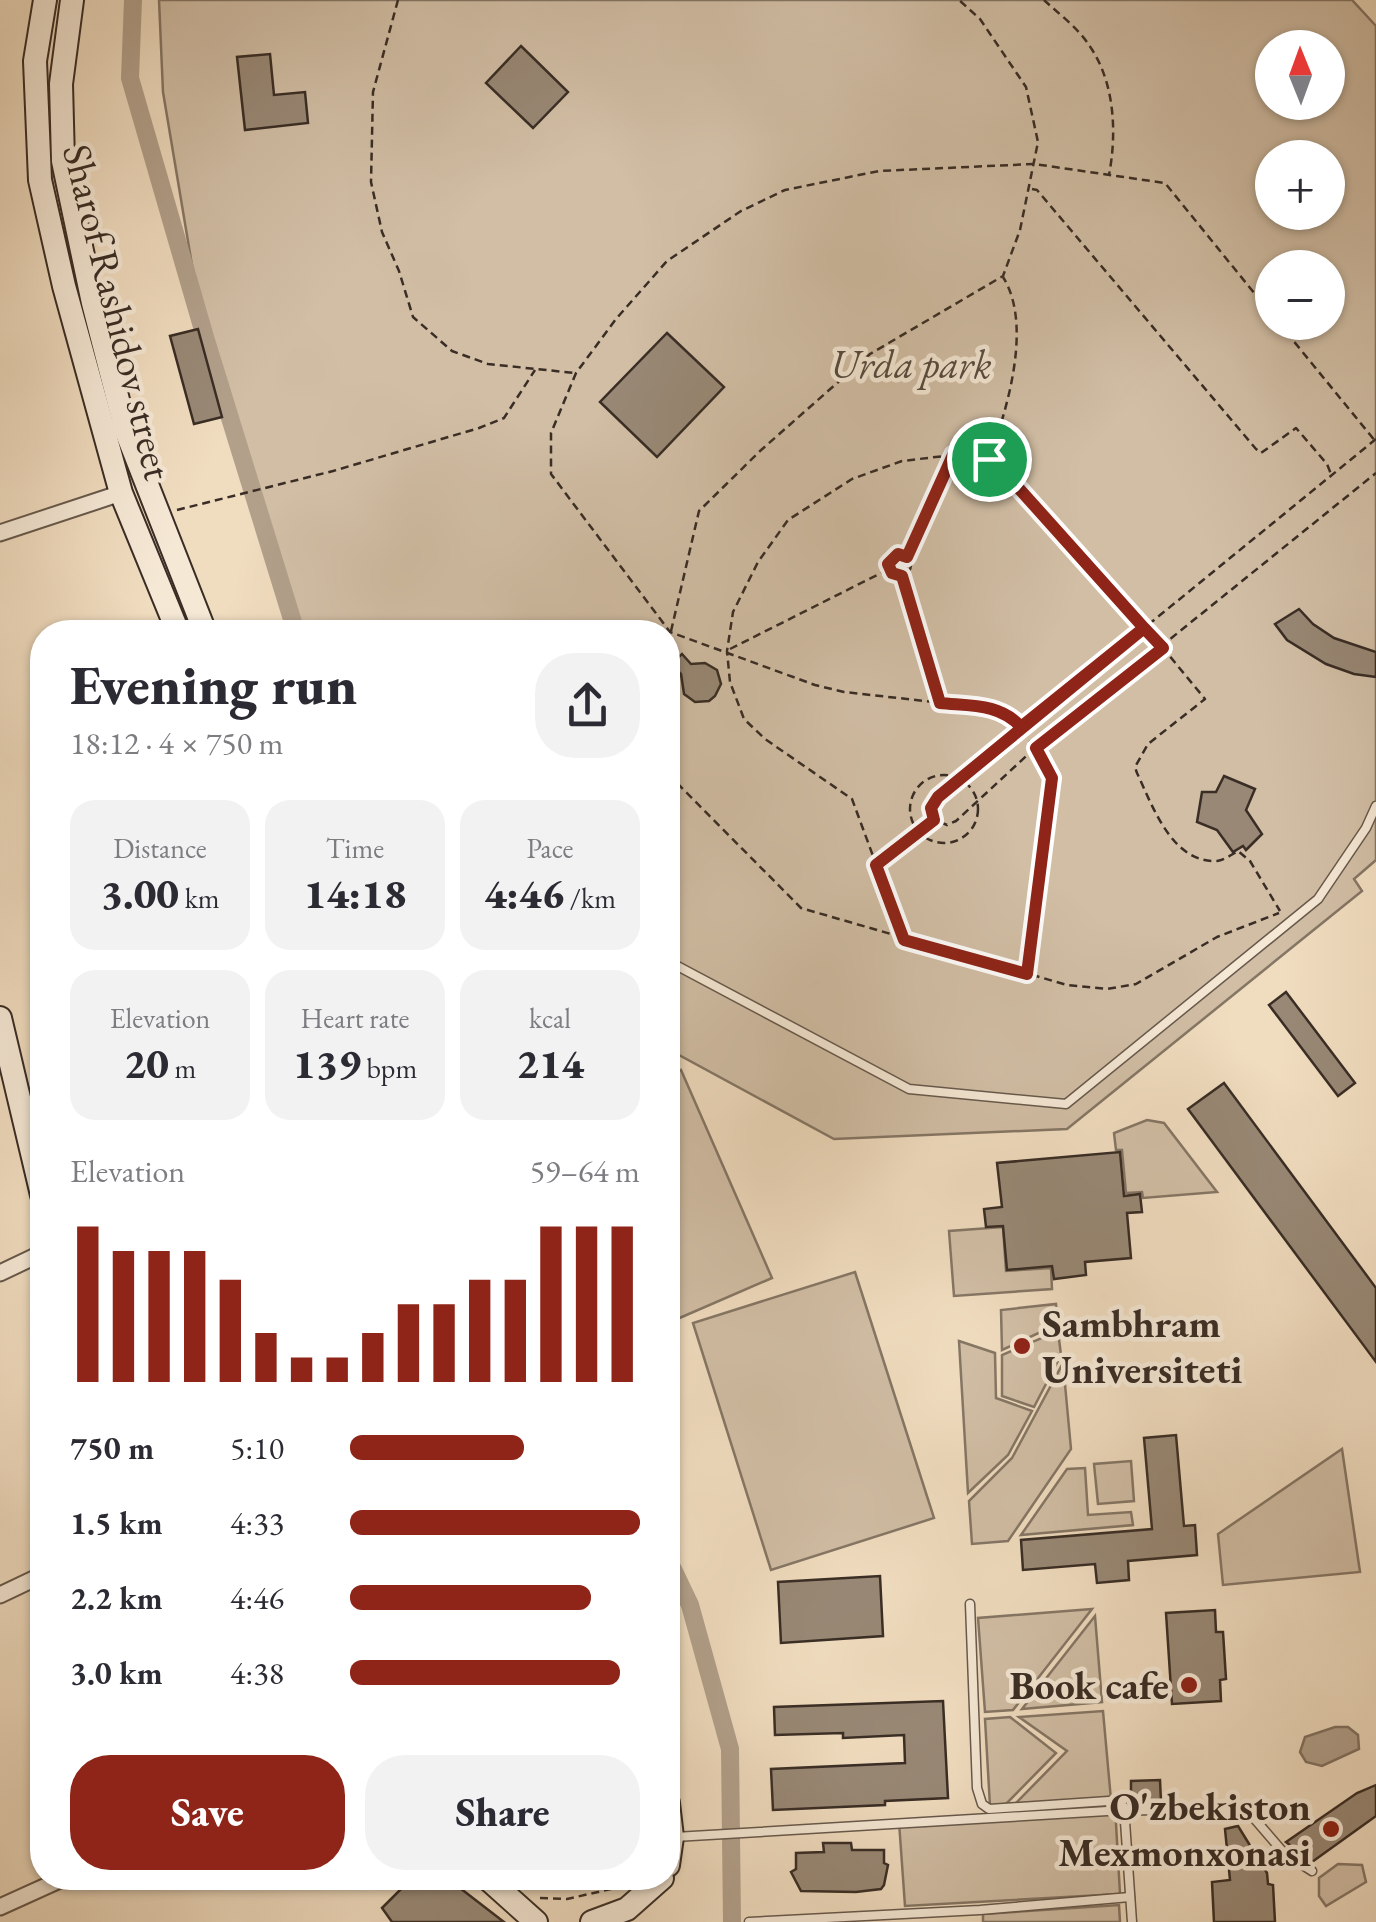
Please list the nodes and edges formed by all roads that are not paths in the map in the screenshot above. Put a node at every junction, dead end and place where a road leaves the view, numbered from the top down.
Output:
1 (46, 0) edge
2 (72, 0) edge
3 (146, 485) junction
4 (121, 493) junction
5 (0, 534) edge
6 (173, 620) edge
7 (200, 620) edge
8 (1376, 806) edge
9 (680, 968) edge
10 (0, 1018) edge
11 (30, 1144) edge
12 (30, 1258) edge
13 (0, 1273) edge
14 (30, 1581) edge
15 (0, 1595) edge
16 (970, 1604) dead end
17 (1124, 1806) junction
18 (680, 1833) edge
19 (1312, 1871) dead end
20 (38, 1890) edge
21 (500, 1890) edge
22 (648, 1890) edge
23 (1130, 1897) junction
24 (0, 1907) edge
25 (532, 1918) edge
26 (767, 1921) edge
27 (592, 1922) edge
28 (748, 1922) edge
29 (1132, 1922) edge

1 - 4 street, Sharof Rashidov street
2 - 3 street
3 - 4 street
3 - 7 street
4 - 5 street
4 - 6 street, Sharof Rashidov street
8 - 9 lane
10 - 11 street
12 - 13 street
14 - 15 street
16 - 17 lane
17 - 18 lane
17 - 19 lane
17 - 23 lane
20 - 24 street
21 - 25 street
22 - 27 street
23 - 26 lane
23 - 29 lane
26 - 28 lane

